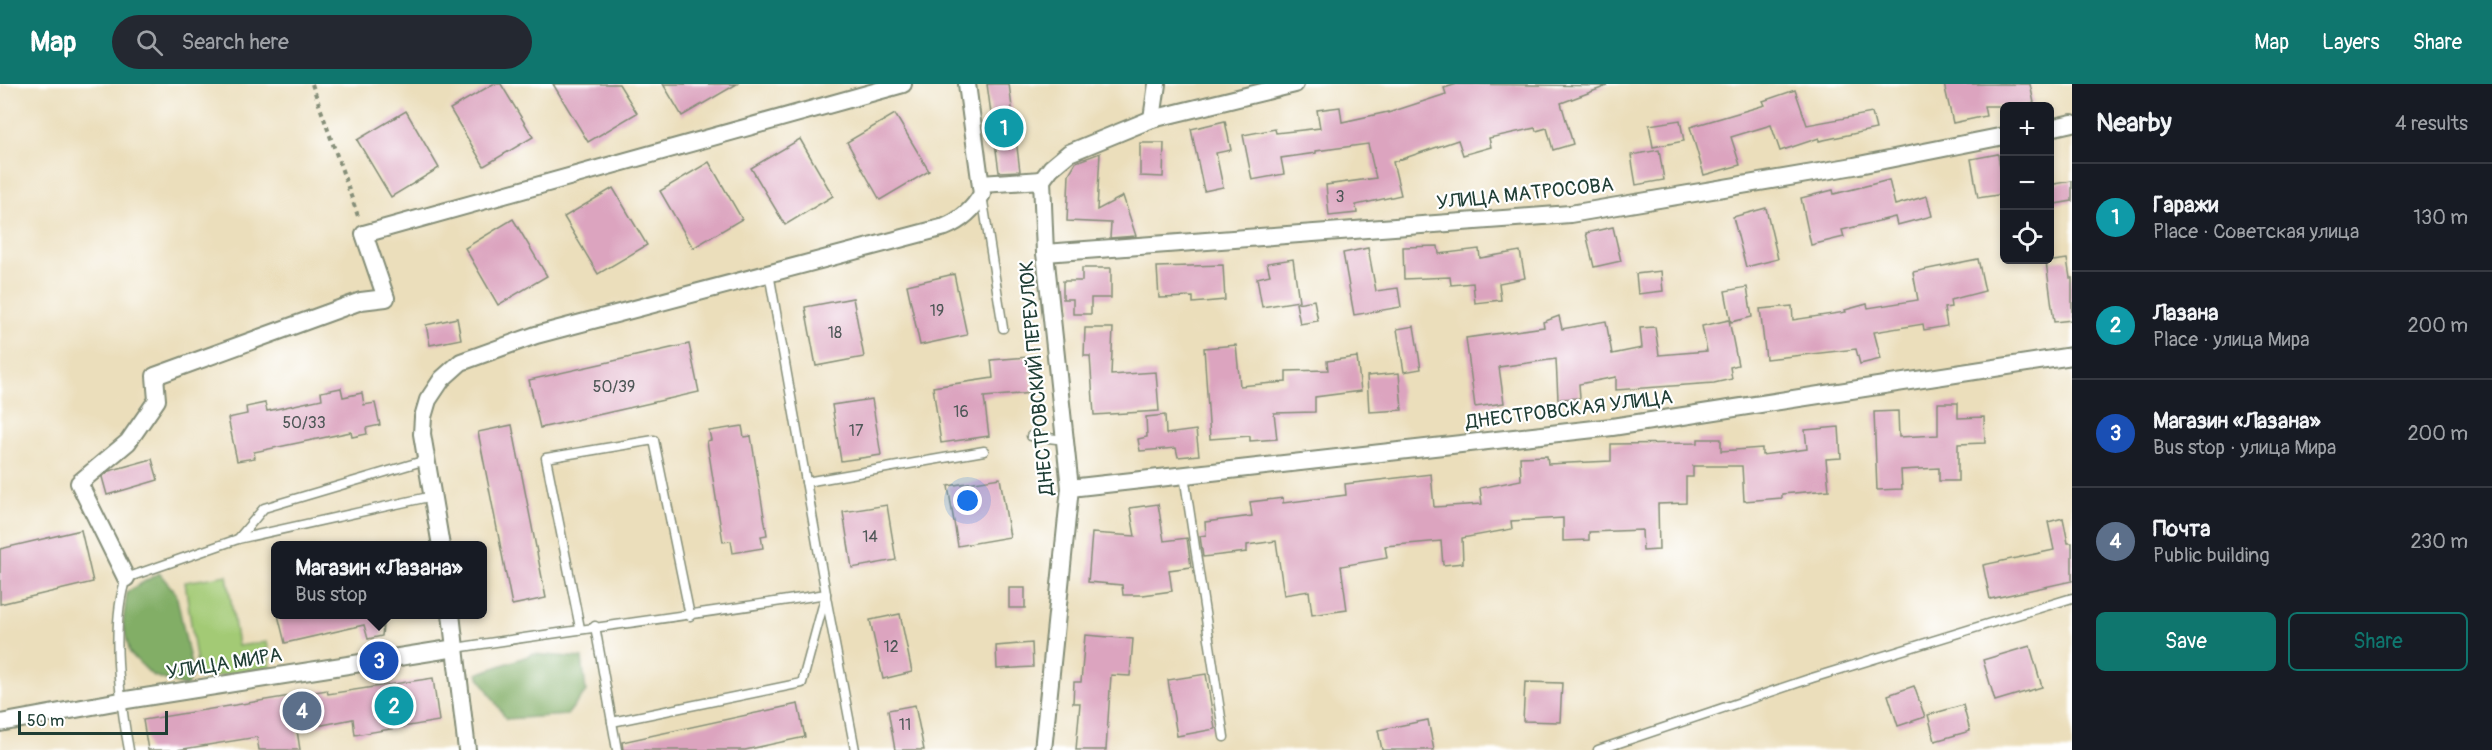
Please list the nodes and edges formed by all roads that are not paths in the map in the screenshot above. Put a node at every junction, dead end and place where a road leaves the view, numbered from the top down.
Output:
1 (903, 84) edge
2 (967, 84) edge
3 (1156, 84) edge
4 (1295, 84) edge
5 (1152, 119) junction
6 (2072, 123) edge
7 (2054, 127) edge
8 (2000, 137) edge
9 (1042, 180) junction
10 (982, 189) junction
11 (1045, 253) junction
12 (769, 273) junction
13 (1003, 328) dead end
14 (2072, 356) edge
15 (1031, 436) dead end
16 (1065, 440) junction
17 (984, 451) dead end
18 (426, 460) junction
19 (1184, 475) junction
20 (806, 482) junction
21 (1070, 488) junction
22 (434, 496) junction
23 (238, 539) junction
24 (440, 541) edge
25 (126, 578) junction
26 (826, 594) junction
27 (2072, 598) edge
28 (690, 616) junction
29 (452, 619) edge
30 (595, 626) junction
31 (580, 628) junction
32 (456, 648) junction
33 (120, 701) junction
34 (612, 722) junction
35 (0, 723) edge
36 (1224, 737) dead end
37 (129, 750) edge
38 (467, 750) edge
39 (617, 750) edge
40 (855, 750) edge
41 (1043, 750) edge
42 (1598, 750) edge

1 - 25 street
2 - 10 street
3 - 5 street
4 - 5 street
5 - 9 street
6 - 7 street
8 - 11 street, УЛИЦА МАТРОСОВА
9 - 10 street
9 - 11 street, ДНЕСТРОВСКИЙ ПЕРЕУЛОК
10 - 12 street
10 - 13 lane
11 - 16 street, ДНЕСТРОВСКИЙ ПЕРЕУЛОК
12 - 18 street
12 - 20 lane
14 - 19 street, ДНЕСТРОВСКАЯ УЛИЦА
15 - 16 lane
16 - 21 street, ДНЕСТРОВСКИЙ ПЕРЕУЛОК
17 - 20 lane
18 - 22 street
18 - 23 lane
19 - 21 street, ДНЕСТРОВСКАЯ УЛИЦА
19 - 36 lane
20 - 26 lane
21 - 41 street, ДНЕСТРОВСКИЙ ПЕРЕУЛОК
22 - 23 lane
22 - 24 street
23 - 25 lane
25 - 33 lane
26 - 28 lane
26 - 34 lane
26 - 40 lane
27 - 42 lane
28 - 30 lane
28 - 31 lane
29 - 32 street
30 - 31 lane
30 - 34 lane
31 - 32 lane
32 - 33 street, УЛИЦА МИРА
32 - 38 street
33 - 35 street, УЛИЦА МИРА
33 - 37 lane
34 - 39 lane

